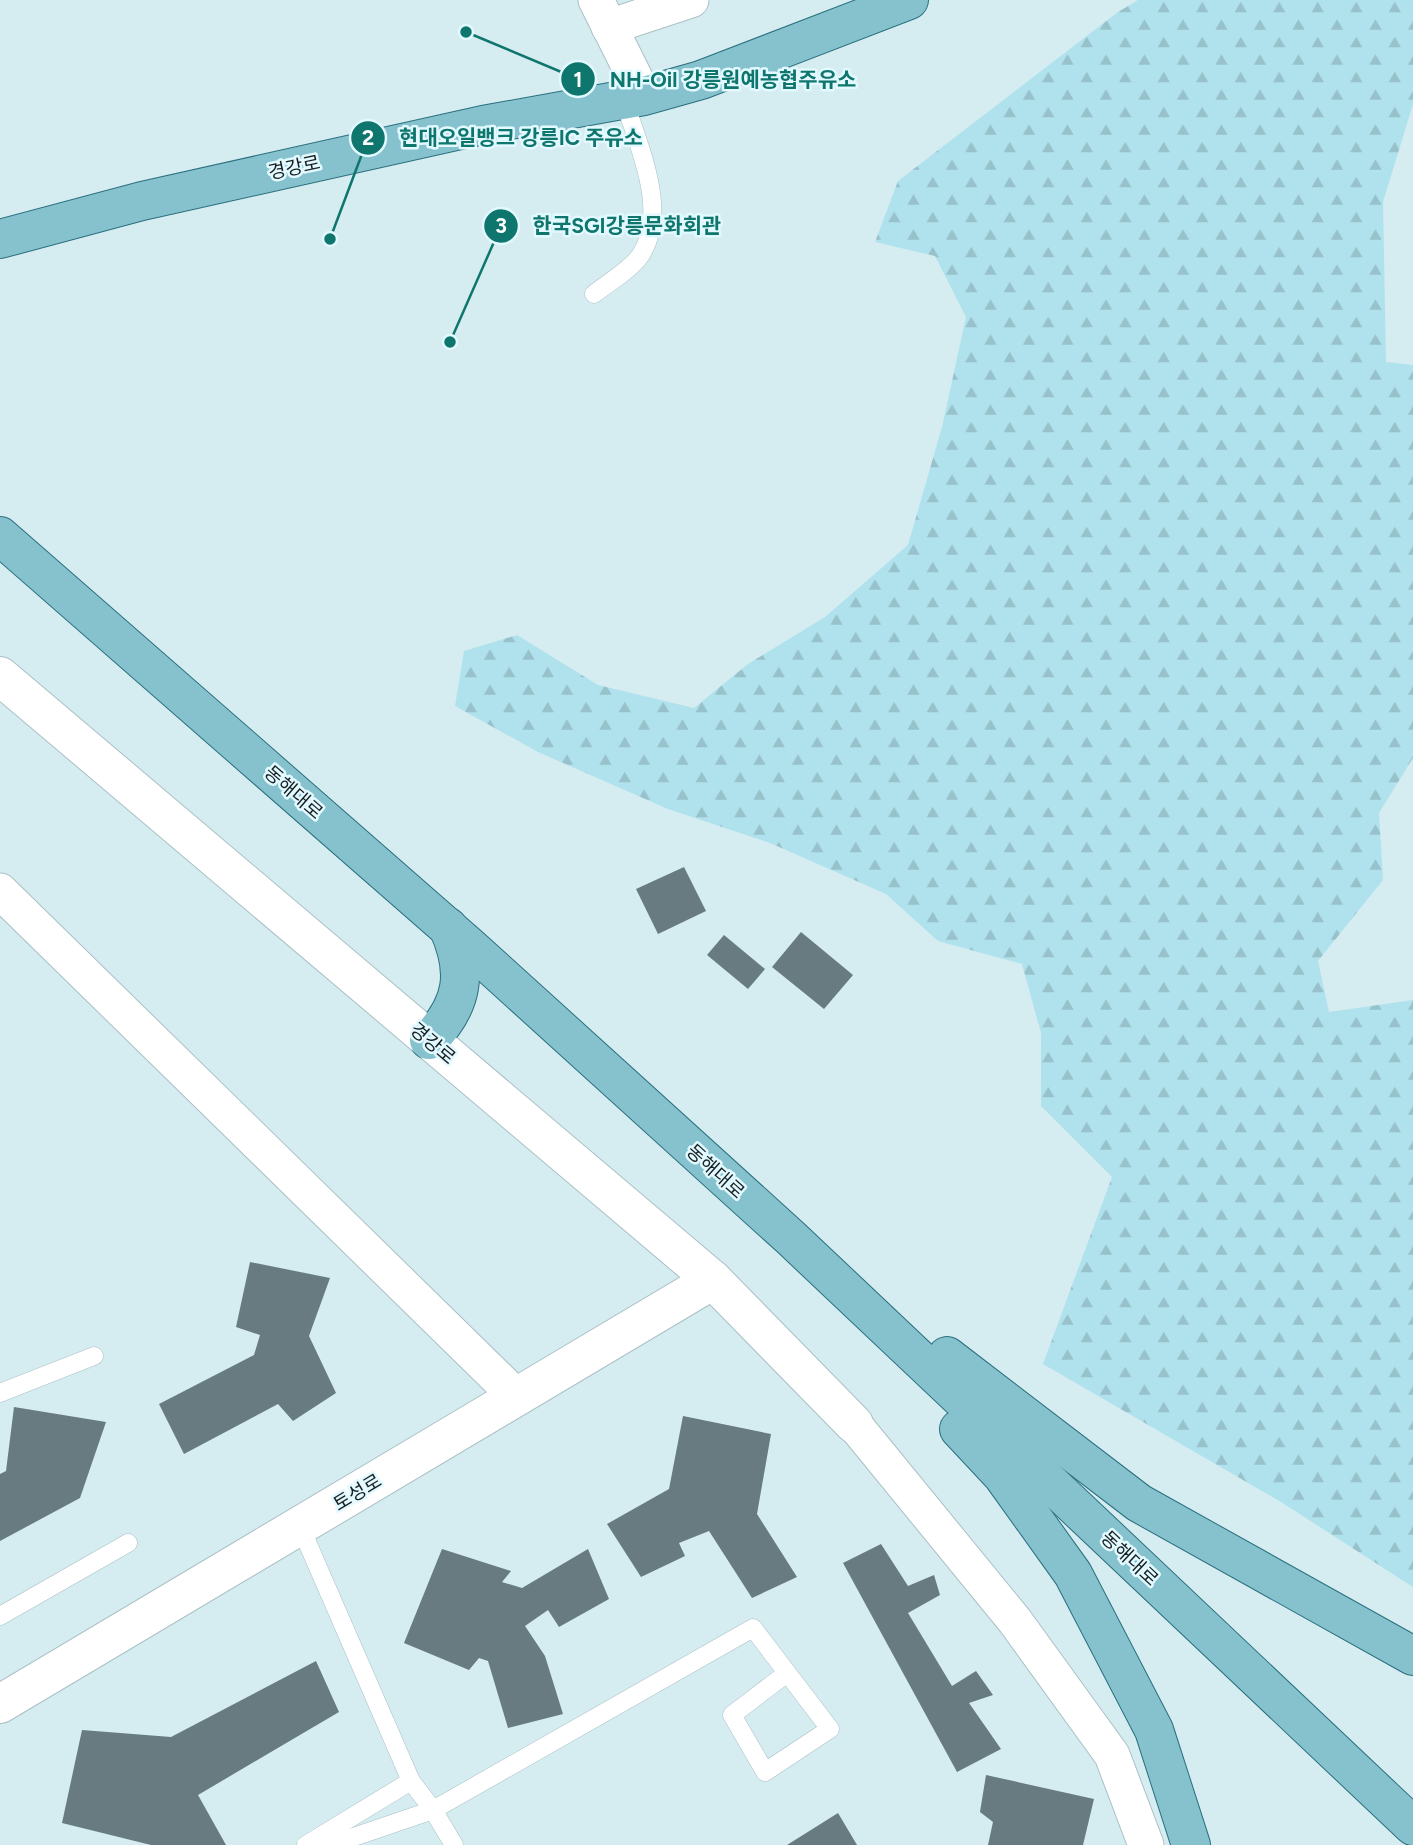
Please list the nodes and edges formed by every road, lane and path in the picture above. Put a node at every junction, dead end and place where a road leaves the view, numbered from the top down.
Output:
1 (691, 0) edge
2 (908, 0) edge
3 (603, 13) edge
4 (634, 98) junction
5 (0, 239) edge
6 (594, 294) dead end
7 (0, 536) edge
8 (0, 676) edge
9 (0, 891) edge
10 (448, 927) junction
11 (429, 1040) junction
12 (752, 1204) junction
13 (791, 1238) junction
14 (713, 1280) junction
15 (94, 1356) dead end
16 (0, 1393) edge
17 (517, 1397) junction
18 (854, 1424) joint
19 (300, 1526) junction
20 (128, 1543) dead end
21 (0, 1616) edge
22 (1413, 1656) edge
23 (788, 1673) junction
24 (0, 1704) edge
25 (411, 1782) junction
26 (433, 1810) junction
27 (1413, 1826) edge
28 (306, 1845) edge
29 (330, 1845) edge
30 (454, 1845) edge
31 (1146, 1845) edge
32 (1191, 1845) edge

1 - 3 street
2 - 4 main road, 경강로
3 - 4 street
4 - 5 main road, 경강로
4 - 6 lane
7 - 10 main road, 동해대로
8 - 11 street, 경강로
9 - 17 street
10 - 11 main road
10 - 12 main road, 동해대로
11 - 14 street, 경강로
12 - 13 main road, 동해대로
12 - 22 main road
13 - 27 main road, 동해대로
13 - 32 main road
14 - 17 street, 토성로
14 - 18 street, 경강로
15 - 16 lane
17 - 19 street, 토성로
18 - 31 street
19 - 24 street, 토성로
19 - 25 lane
20 - 21 lane
23 - 23 lane
23 - 26 lane
25 - 26 lane
25 - 28 lane
26 - 29 lane
26 - 30 lane

